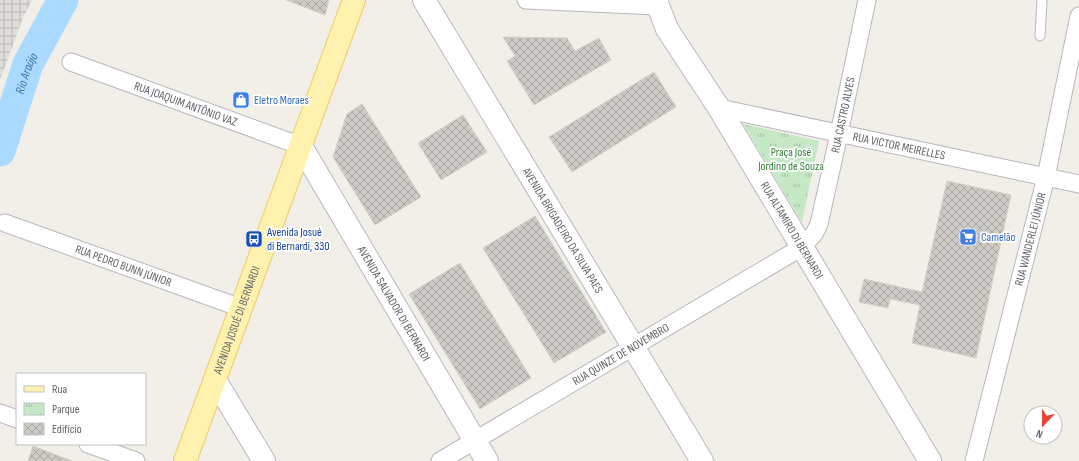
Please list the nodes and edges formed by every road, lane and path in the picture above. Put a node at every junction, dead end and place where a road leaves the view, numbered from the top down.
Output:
1 (354, 0) edge
2 (424, 0) edge
3 (526, 0) edge
4 (867, 0) edge
5 (1042, 0) edge
6 (656, 3) edge
7 (1079, 16) edge
8 (1040, 36) dead end
9 (71, 62) dead end
10 (719, 108) junction
11 (839, 134) junction
12 (301, 146) junction
13 (1046, 177) junction
14 (1079, 184) edge
15 (6, 223) dead end
16 (802, 247) junction
17 (241, 308) junction
18 (633, 347) junction
19 (215, 380) junction
20 (0, 413) edge
21 (16, 419) edge
22 (475, 440) junction
23 (91, 445) edge
24 (136, 461) edge
25 (185, 461) edge
26 (264, 461) edge
27 (440, 461) edge
28 (487, 461) edge
29 (702, 461) edge
30 (930, 461) edge
31 (974, 461) edge

1 - 12 main road, AVENIDA JOSUÉ DI BERNARDI
2 - 18 street, AVENIDA BRIGADEIRO DA SILVA PAES
3 - 6 street
4 - 11 street, RUA CASTRO ALVES
5 - 8 lane
6 - 10 street, RUA ALTAMIRO DI BERNARDI
7 - 13 street, RUA WANDERLEI JÚNIOR
9 - 12 street, RUA JOAQUIM ANTÔNIO VAZ
10 - 11 street, RUA VICTOR MEIRELLES
10 - 16 street, RUA ALTAMIRO DI BERNARDI
11 - 13 street, RUA VICTOR MEIRELLES
11 - 16 street, RUA CASTRO ALVES
12 - 17 main road, AVENIDA JOSUÉ DI BERNARDI
12 - 22 street, AVENIDA SALVADOR DI BERNARDI
13 - 14 street, RUA VICTOR MEIRELLES
13 - 31 street, RUA WANDERLEI JÚNIOR
15 - 17 street, RUA PEDRO BUNN JÚNIOR
16 - 18 street, RUA QUINZE DE NOVEMBRO
16 - 30 street, RUA ALTAMIRO DI BERNARDI
17 - 19 main road, AVENIDA JOSUÉ DI BERNARDI
18 - 22 street, RUA QUINZE DE NOVEMBRO
18 - 29 street, AVENIDA BRIGADEIRO DA SILVA PAES
19 - 25 main road, AVENIDA JOSUÉ DI BERNARDI
19 - 26 street
20 - 21 street
22 - 27 street, RUA QUINZE DE NOVEMBRO
22 - 28 street, AVENIDA SALVADOR DI BERNARDI
23 - 24 street

